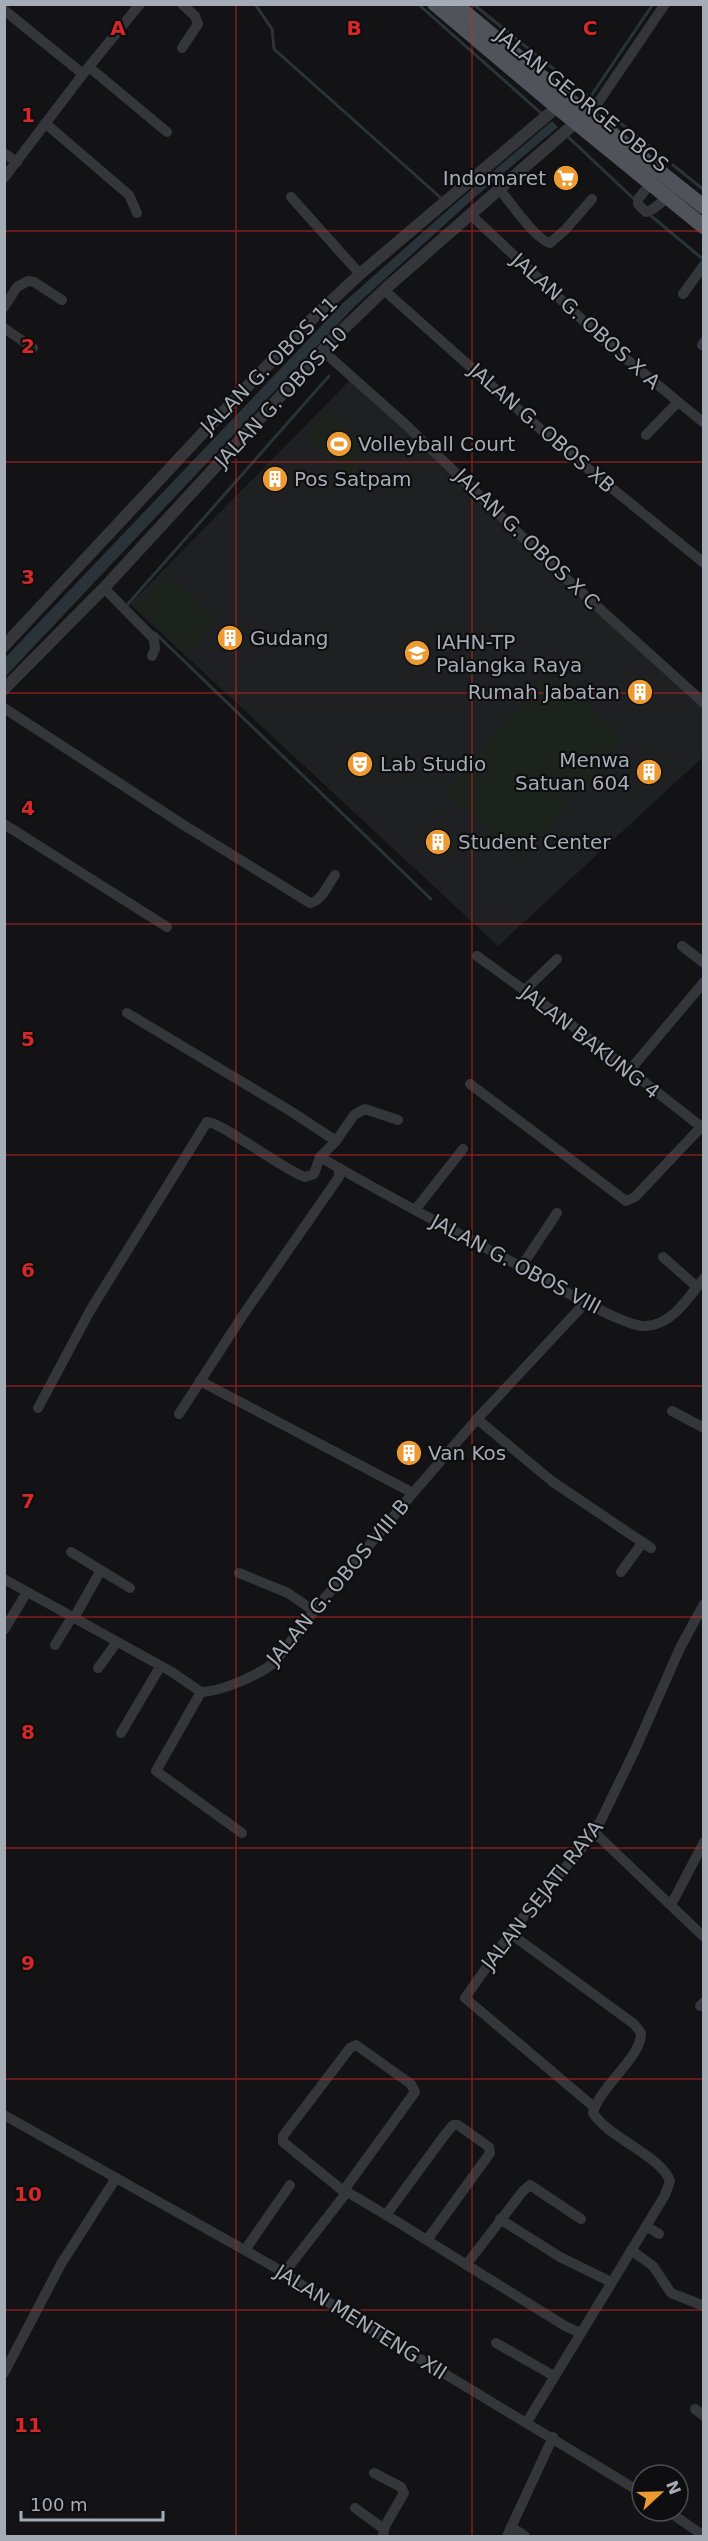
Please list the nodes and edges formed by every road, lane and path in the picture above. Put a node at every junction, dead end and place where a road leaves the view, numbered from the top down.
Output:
1 (140, 4) edge
2 (182, 4) edge
3 (435, 4) edge
4 (455, 4) edge
5 (665, 4) edge
6 (4, 10) edge
7 (182, 48) dead end
8 (86, 70) junction
9 (550, 113) junction
10 (45, 123) junction
11 (573, 126) junction
12 (166, 132) dead end
13 (4, 153) edge
14 (17, 162) junction
15 (4, 178) edge
16 (651, 183) junction
17 (500, 190) junction
18 (291, 197) dead end
19 (668, 197) junction
20 (592, 199) dead end
21 (704, 207) edge
22 (137, 213) dead end
23 (471, 215) junction
24 (704, 226) edge
25 (704, 265) edge
26 (360, 274) junction
27 (384, 290) junction
28 (683, 294) dead end
29 (62, 300) dead end
30 (4, 307) edge
31 (4, 328) edge
32 (33, 348) dead end
33 (323, 351) junction
34 (676, 403) junction
35 (704, 423) edge
36 (646, 435) dead end
37 (704, 562) edge
38 (104, 588) junction
39 (4, 646) edge
40 (152, 656) dead end
41 (4, 689) edge
42 (704, 703) edge
43 (4, 708) edge
44 (4, 824) edge
45 (334, 875) dead end
46 (167, 927) dead end
47 (682, 946) dead end
48 (477, 956) dead end
49 (557, 959) dead end
50 (704, 963) edge
51 (704, 982) edge
52 (524, 991) junction
53 (127, 1013) dead end
54 (629, 1071) junction
55 (470, 1084) dead end
56 (398, 1120) dead end
57 (702, 1127) edge
58 (336, 1142) junction
59 (463, 1149) dead end
60 (320, 1157) junction
61 (339, 1168) junction
62 (415, 1210) junction
63 (557, 1214) dead end
64 (663, 1257) dead end
65 (521, 1267) junction
66 (700, 1282) edge
67 (586, 1302) junction
68 (200, 1380) junction
69 (38, 1408) dead end
70 (672, 1411) dead end
71 (179, 1414) dead end
72 (477, 1419) junction
73 (704, 1428) edge
74 (413, 1492) junction
75 (71, 1552) dead end
76 (101, 1570) junction
77 (621, 1572) dead end
78 (239, 1573) dead end
79 (4, 1579) edge
80 (130, 1588) dead end
81 (27, 1592) junction
82 (704, 1604) edge
83 (314, 1611) junction
84 (73, 1617) junction
85 (5, 1629) edge
86 (117, 1642) junction
87 (55, 1645) dead end
88 (98, 1668) dead end
89 (160, 1668) junction
90 (201, 1692) junction
91 (121, 1733) dead end
92 (594, 1832) junction
93 (242, 1833) dead end
94 (704, 1842) edge
95 (671, 1905) junction
96 (511, 1934) junction
97 (704, 1936) edge
98 (594, 2107) junction
99 (4, 2115) edge
100 (116, 2178) junction
101 (290, 2185) dead end
102 (345, 2191) junction
103 (386, 2215) junction
104 (500, 2219) junction
105 (581, 2219) dead end
106 (646, 2226) junction
107 (659, 2234) dead end
108 (427, 2240) junction
109 (245, 2250) junction
110 (630, 2250) junction
111 (466, 2265) junction
112 (284, 2273) junction
113 (611, 2282) junction
114 (704, 2306) edge
115 (580, 2333) junction
116 (496, 2343) dead end
117 (4, 2373) edge
118 (554, 2376) junction
119 (527, 2422) junction
120 (553, 2437) junction
121 (374, 2473) dead end
122 (630, 2485) edge
123 (355, 2508) dead end
124 (685, 2523) edge
125 (509, 2532) edge
126 (383, 2533) edge
127 (525, 2536) edge
128 (704, 2536) edge

1 - 8 street
2 - 7 street
3 - 9 main road, JALAN GEORGE OBOS
4 - 11 main road, JALAN GEORGE OBOS
5 - 11 street
6 - 8 street
8 - 10 street
8 - 12 street
9 - 11 main road, JALAN GEORGE OBOS
9 - 26 street, JALAN G. OBOS 11
10 - 14 street
10 - 22 street
11 - 16 main road, JALAN GEORGE OBOS
11 - 17 street, JALAN G. OBOS 10
11 - 21 main road, JALAN GEORGE OBOS
13 - 14 street
14 - 15 street
16 - 19 main road, JALAN GEORGE OBOS
16 - 19 street
17 - 20 street
17 - 23 street, JALAN G. OBOS 10
18 - 26 street
19 - 24 main road, JALAN GEORGE OBOS
23 - 27 street, JALAN G. OBOS 10
23 - 34 street, JALAN G. OBOS X A
25 - 28 street
26 - 39 street, JALAN G. OBOS 11
27 - 33 street, JALAN G. OBOS 10
27 - 37 street, JALAN G. OBOS XB
29 - 30 street
31 - 32 street
33 - 38 street, JALAN G. OBOS 10
33 - 42 street, JALAN G. OBOS X C
34 - 35 street, JALAN G. OBOS X A
34 - 36 street
38 - 40 street
38 - 41 street, JALAN G. OBOS 10
43 - 45 street
44 - 46 street
47 - 50 street
48 - 52 street, JALAN BAKUNG 4
49 - 52 street
51 - 54 street
52 - 54 street, JALAN BAKUNG 4
53 - 58 street
54 - 57 street, JALAN BAKUNG 4
55 - 57 street
56 - 58 street
58 - 60 street
59 - 62 street
60 - 61 street, JALAN G. OBOS VIII
60 - 69 street
61 - 62 street, JALAN G. OBOS VIII
61 - 68 street
62 - 65 street, JALAN G. OBOS VIII
63 - 65 street
64 - 66 street
65 - 67 street, JALAN G. OBOS VIII
66 - 67 street, JALAN G. OBOS VIII
67 - 72 street, JALAN G. OBOS VIII B
68 - 71 street
68 - 74 street
70 - 73 street
72 - 74 street, JALAN G. OBOS VIII B
72 - 77 street
74 - 83 street, JALAN G. OBOS VIII B
75 - 76 street
76 - 80 street
76 - 84 street
78 - 83 street
79 - 81 street
81 - 84 street
81 - 85 street
82 - 92 street, JALAN SEJATI RAYA
83 - 90 street, JALAN G. OBOS VIII B
84 - 86 street
84 - 87 street
86 - 88 street
86 - 89 street
89 - 90 street
89 - 91 street
90 - 93 street
92 - 95 street
92 - 96 street, JALAN SEJATI RAYA
94 - 95 street
95 - 97 street
96 - 98 street, JALAN SEJATI RAYA
96 - 98 street
98 - 106 street
99 - 100 street, JALAN MENTENG XII
100 - 109 street, JALAN MENTENG XII
100 - 117 street
101 - 109 street
102 - 102 street
102 - 103 street
102 - 112 street
103 - 108 street
103 - 108 street
104 - 105 street
104 - 111 street
104 - 113 street
106 - 107 street
106 - 110 street
108 - 111 street
109 - 112 street, JALAN MENTENG XII
110 - 113 street
110 - 114 street
111 - 115 street
112 - 119 street, JALAN MENTENG XII
113 - 115 street
115 - 118 street
116 - 118 street
118 - 119 street
119 - 120 street, JALAN MENTENG XII
120 - 122 street, JALAN MENTENG XII
120 - 125 street
121 - 126 street
123 - 126 street
124 - 128 street
125 - 127 street

